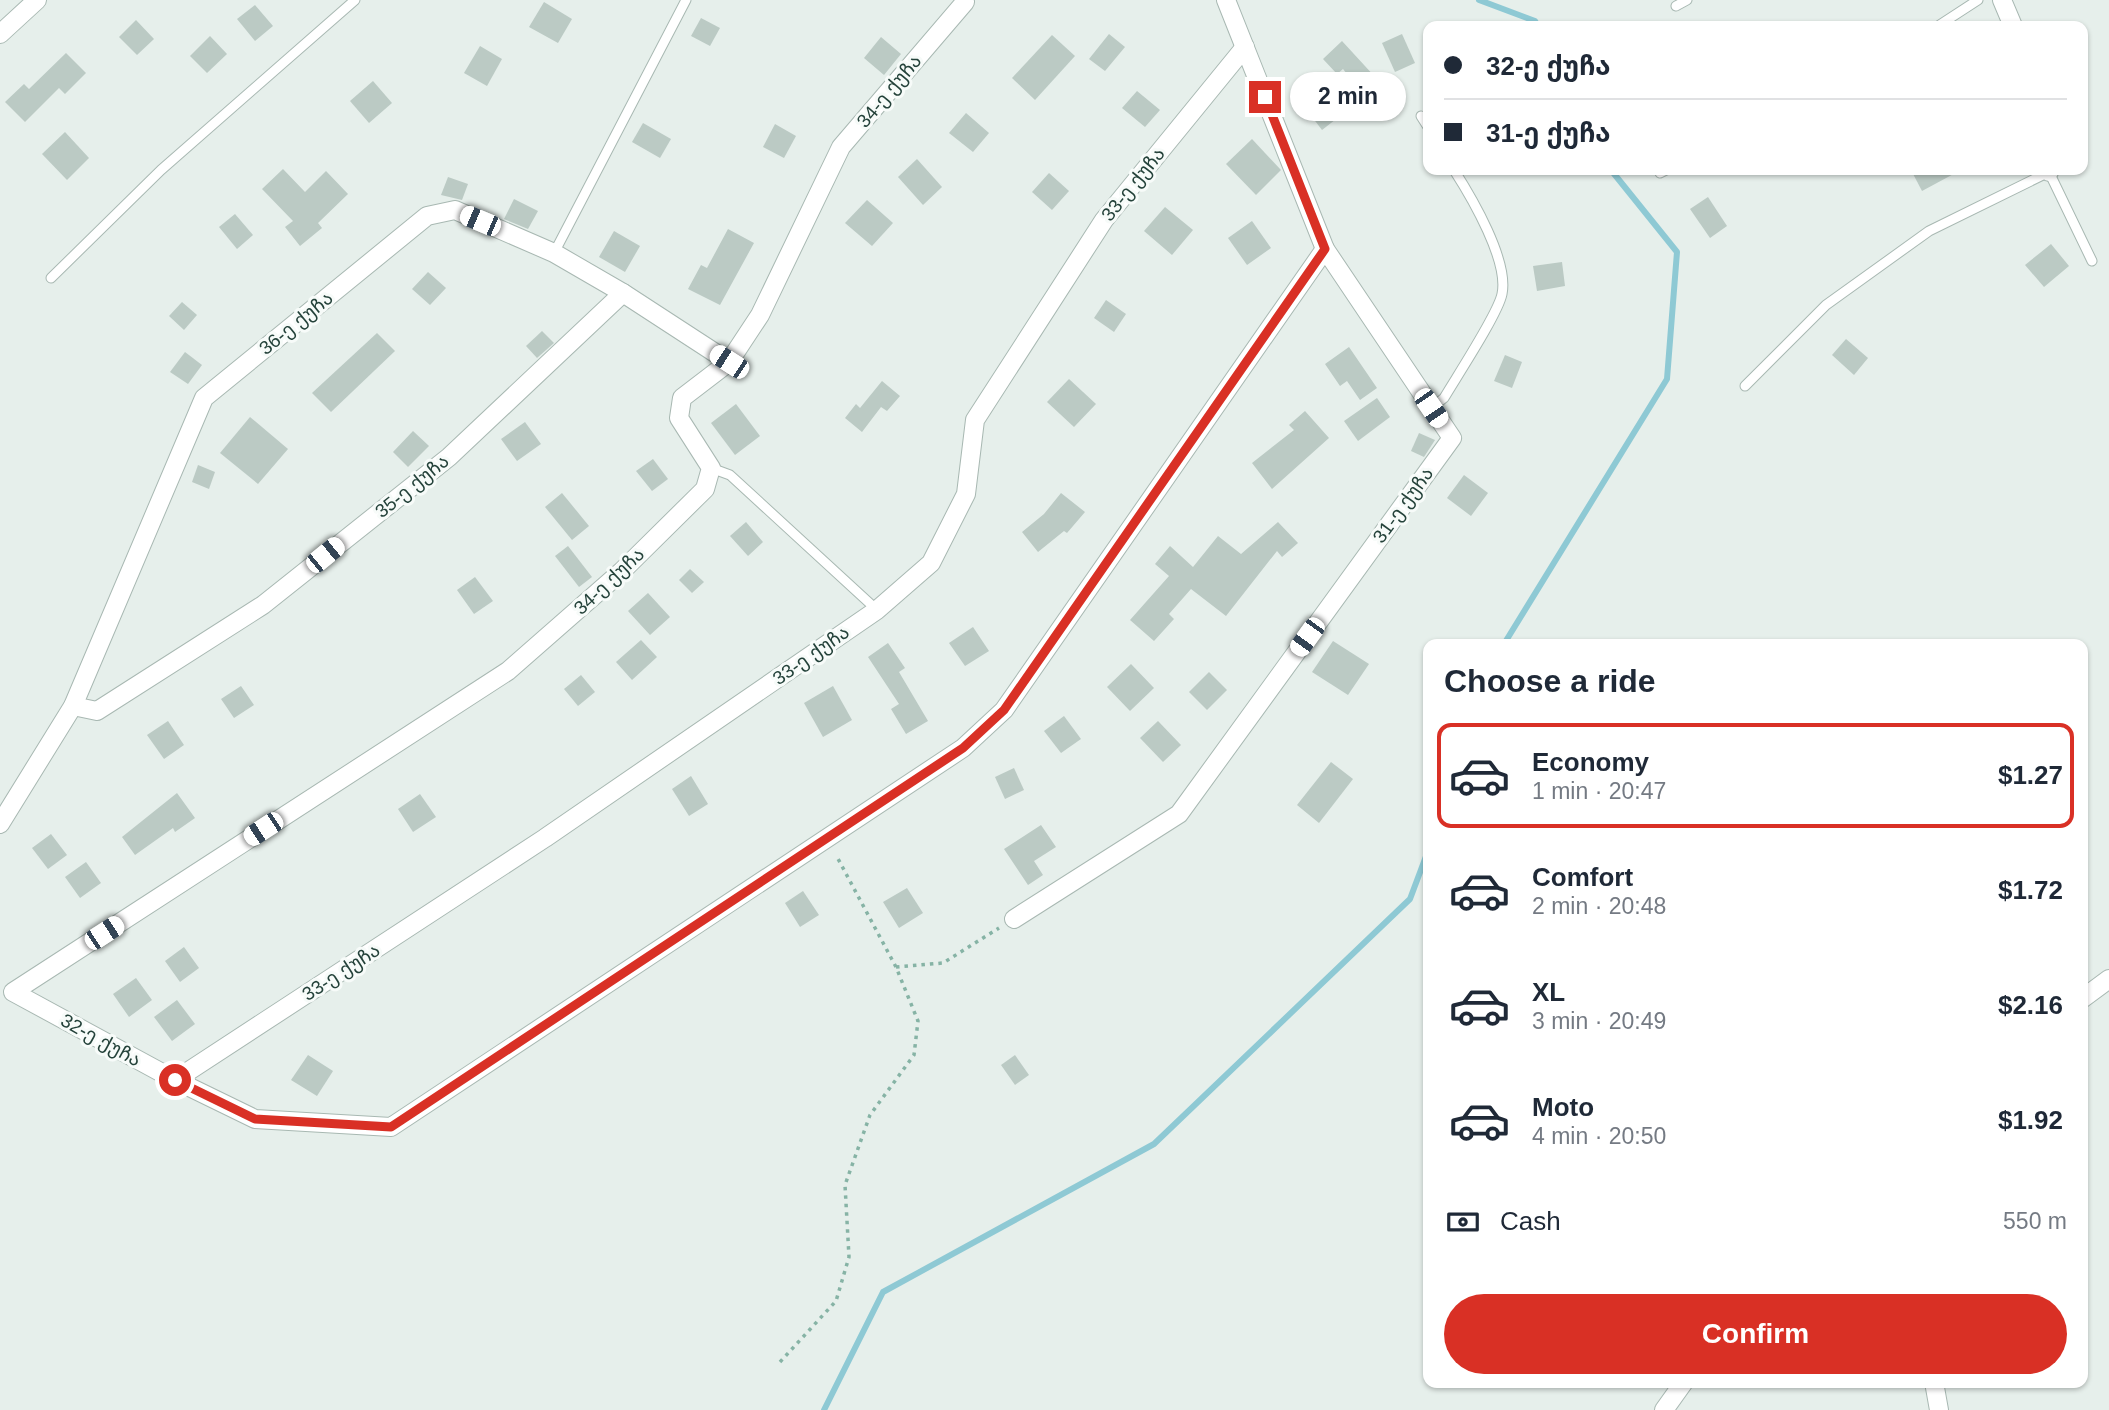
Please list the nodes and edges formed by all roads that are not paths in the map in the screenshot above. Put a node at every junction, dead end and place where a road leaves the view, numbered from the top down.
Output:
1 (37, 0) edge
2 (355, 0) edge
3 (686, 0) edge
4 (1226, 0) edge
5 (1687, 0) edge
6 (1978, 0) edge
7 (2002, 0) edge
8 (964, 1) edge
9 (1676, 6) dead end
10 (1946, 21) edge
11 (2010, 21) edge
12 (0, 34) edge
13 (1245, 47) junction
14 (1421, 117) dead end
15 (1423, 120) edge
16 (1457, 175) edge
17 (2041, 175) edge
18 (2051, 175) edge
19 (1325, 249) junction
20 (554, 253) junction
21 (2092, 261) dead end
22 (51, 278) dead end
23 (623, 293) junction
24 (729, 362) junction
25 (1745, 386) dead end
26 (1431, 408) junction
27 (710, 468) junction
28 (877, 610) junction
29 (73, 706) junction
30 (0, 824) edge
31 (1014, 919) road end
32 (2109, 979) edge
33 (13, 992) joint
34 (2088, 995) edge
35 (175, 1080) junction
36 (1680, 1388) edge
37 (1935, 1388) edge
38 (1664, 1410) edge
39 (1939, 1410) edge

1 - 12 street
2 - 22 lane
3 - 20 lane
4 - 13 street, 31-ე ქუჩა
5 - 9 lane
6 - 10 lane
7 - 11 street
8 - 24 street, 34-ე ქუჩა
13 - 19 street, 31-ე ქუჩა
13 - 28 street, 33-ე ქუჩა
14 - 15 lane
16 - 26 lane
17 - 25 lane
18 - 21 lane
19 - 26 street, 31-ე ქუჩა
19 - 35 street, 32-ე ქუჩა
20 - 23 street, 36-ე ქუჩა
20 - 29 street, 36-ე ქუჩა
23 - 24 street
23 - 29 street, 35-ე ქუჩა
24 - 27 street, 34-ე ქუჩა
26 - 31 street, 31-ე ქუჩა
27 - 28 lane
27 - 33 street, 34-ე ქუჩა
28 - 35 street, 33-ე ქუჩა
29 - 30 street, 36-ე ქუჩა
32 - 34 street
33 - 35 street, 32-ე ქუჩა
36 - 38 street
37 - 39 street

